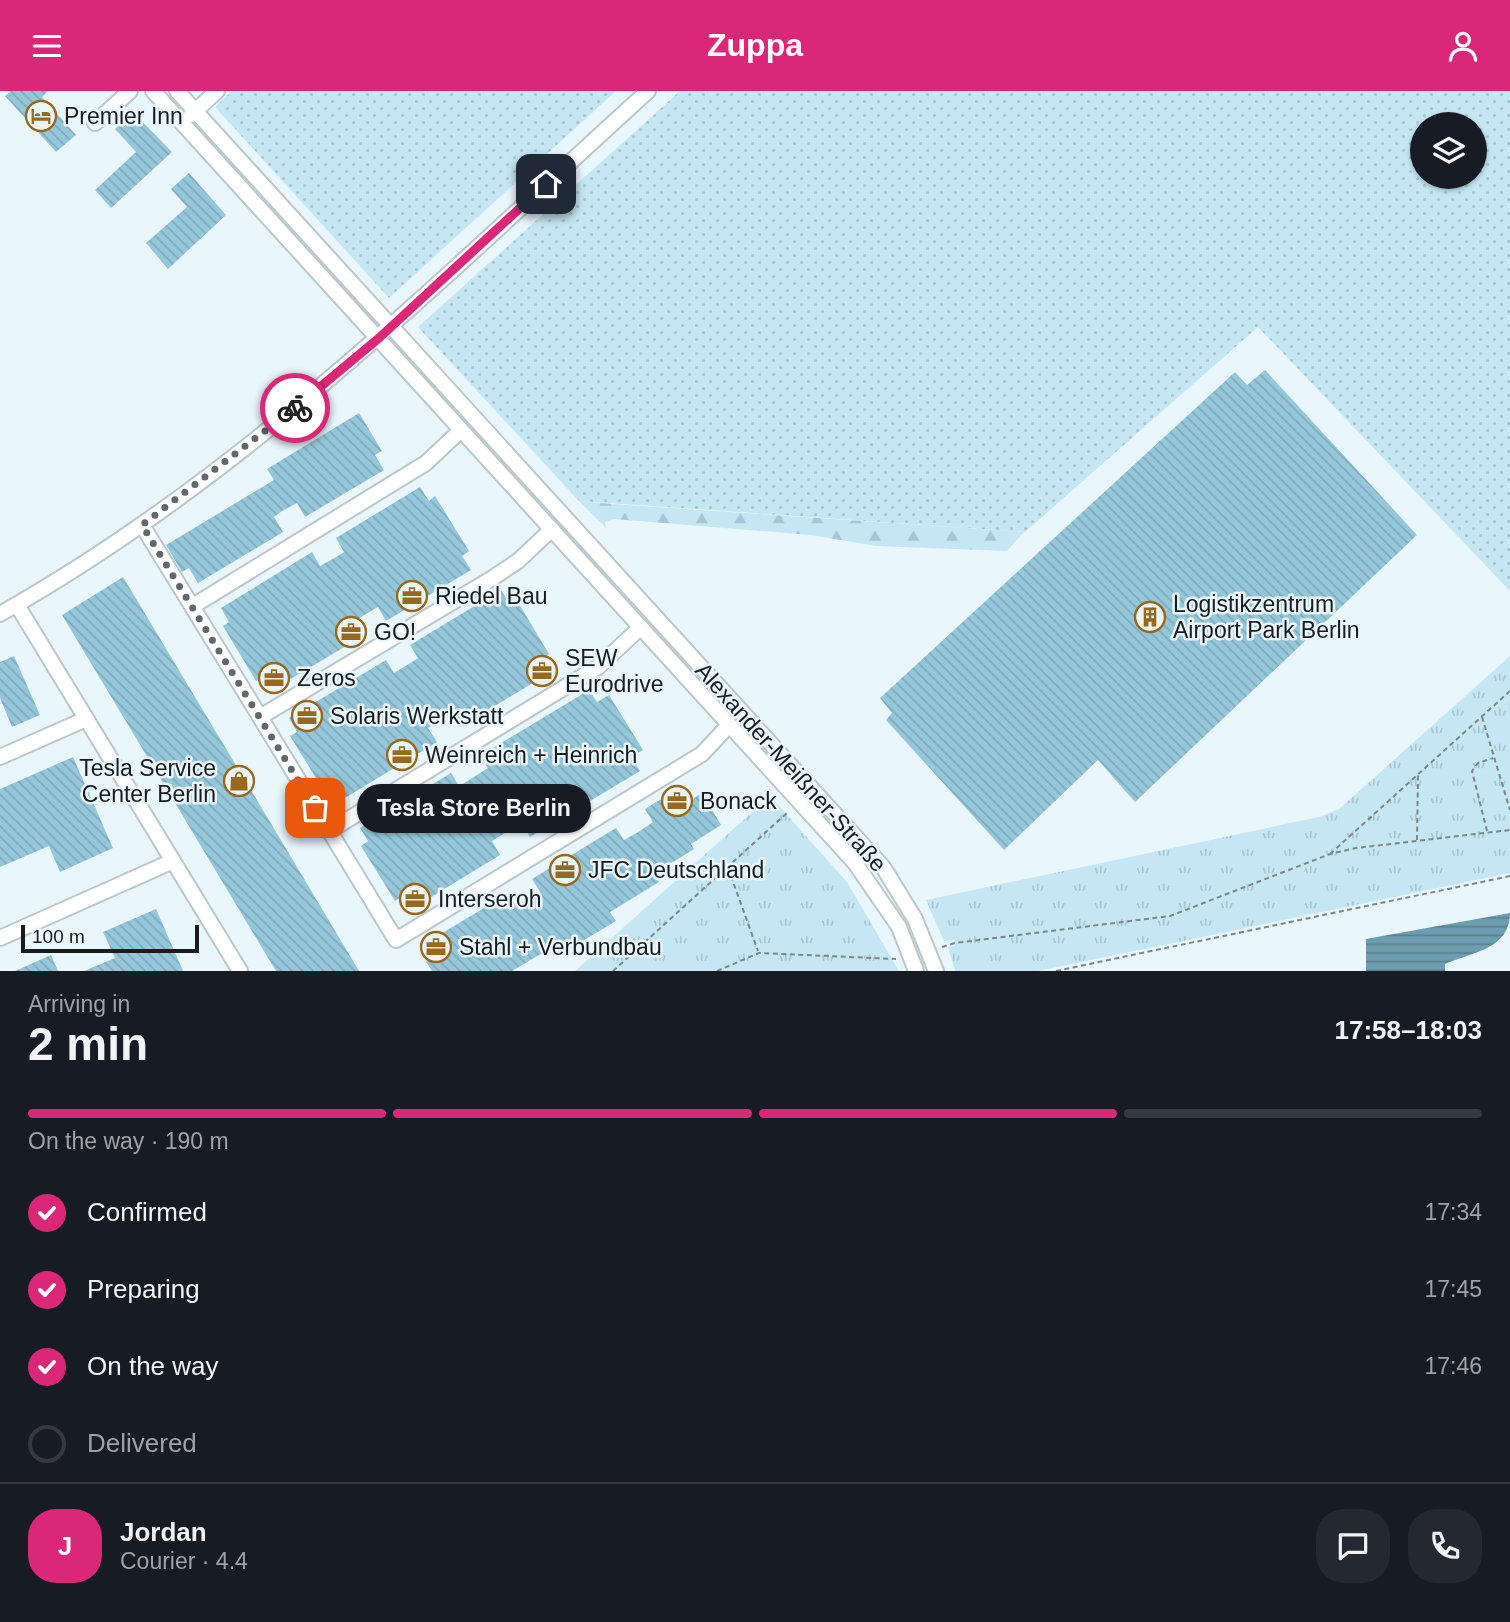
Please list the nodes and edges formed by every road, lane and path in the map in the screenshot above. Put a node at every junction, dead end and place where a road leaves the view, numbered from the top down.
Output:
1 (130, 91) edge
2 (153, 91) edge
3 (177, 91) edge
4 (217, 91) edge
5 (648, 91) edge
6 (196, 111) junction
7 (95, 123) dead end
8 (182, 123) junction
9 (393, 325) junction
10 (379, 338) junction
11 (468, 409) junction
12 (458, 425) junction
13 (142, 525) junction
14 (552, 530) junction
15 (17, 605) junction
16 (192, 606) junction
17 (0, 614) edge
18 (640, 627) junction
19 (683, 647) junction
20 (670, 659) junction
21 (1510, 691) edge
22 (1482, 716) junction
23 (260, 717) junction
24 (86, 719) junction
25 (729, 725) junction
26 (0, 757) edge
27 (1495, 758) junction
28 (1418, 773) junction
29 (1510, 810) edge
30 (788, 812) dead end
31 (1510, 830) edge
32 (329, 831) junction
33 (1487, 832) junction
34 (1417, 841) junction
35 (1330, 854) junction
36 (173, 861) junction
37 (727, 867) junction
38 (1510, 876) edge
39 (898, 888) junction
40 (881, 897) junction
41 (0, 937) edge
42 (955, 943) dead end
43 (759, 953) junction
44 (884, 958) dead end
45 (240, 971) edge
46 (613, 971) edge
47 (717, 971) edge
48 (916, 971) edge
49 (936, 971) edge
50 (1056, 971) edge

1 - 7 street
2 - 8 street, Alexander-Meißner-Straße
3 - 6 street, Alexander-Meißner-Straße
4 - 6 street
5 - 9 street
6 - 8 street
6 - 9 street, Alexander-Meißner-Straße
8 - 10 street, Alexander-Meißner-Straße
9 - 10 street
9 - 11 street, Alexander-Meißner-Straße
10 - 12 street, Alexander-Meißner-Straße
10 - 13 street
11 - 12 street
11 - 19 street, Alexander-Meißner-Straße
12 - 14 street, Alexander-Meißner-Straße
12 - 16 street
13 - 15 street
13 - 16 street
14 - 18 street, Alexander-Meißner-Straße
14 - 23 street
15 - 17 street
15 - 24 street
16 - 23 street
18 - 20 street, Alexander-Meißner-Straße
18 - 32 street
19 - 20 street, Alexander-Meißner-Straße
19 - 39 street, Alexander-Meißner-Straße
20 - 25 street, Alexander-Meißner-Straße
21 - 22 path
22 - 27 path
22 - 28 path
23 - 32 street
24 - 26 street
24 - 36 street
25 - 32 street
25 - 40 street, Alexander-Meißner-Straße
27 - 29 path
27 - 33 path
28 - 34 path
28 - 35 path
30 - 37 path
31 - 33 path
33 - 34 path
34 - 35 path
35 - 42 path
36 - 41 street
36 - 45 street
37 - 43 path
37 - 46 path
38 - 50 path
39 - 40 street, Alexander-Meißner-Straße
39 - 49 street, Alexander-Meißner-Straße
40 - 48 street, Alexander-Meißner-Straße
43 - 44 path
43 - 47 path

